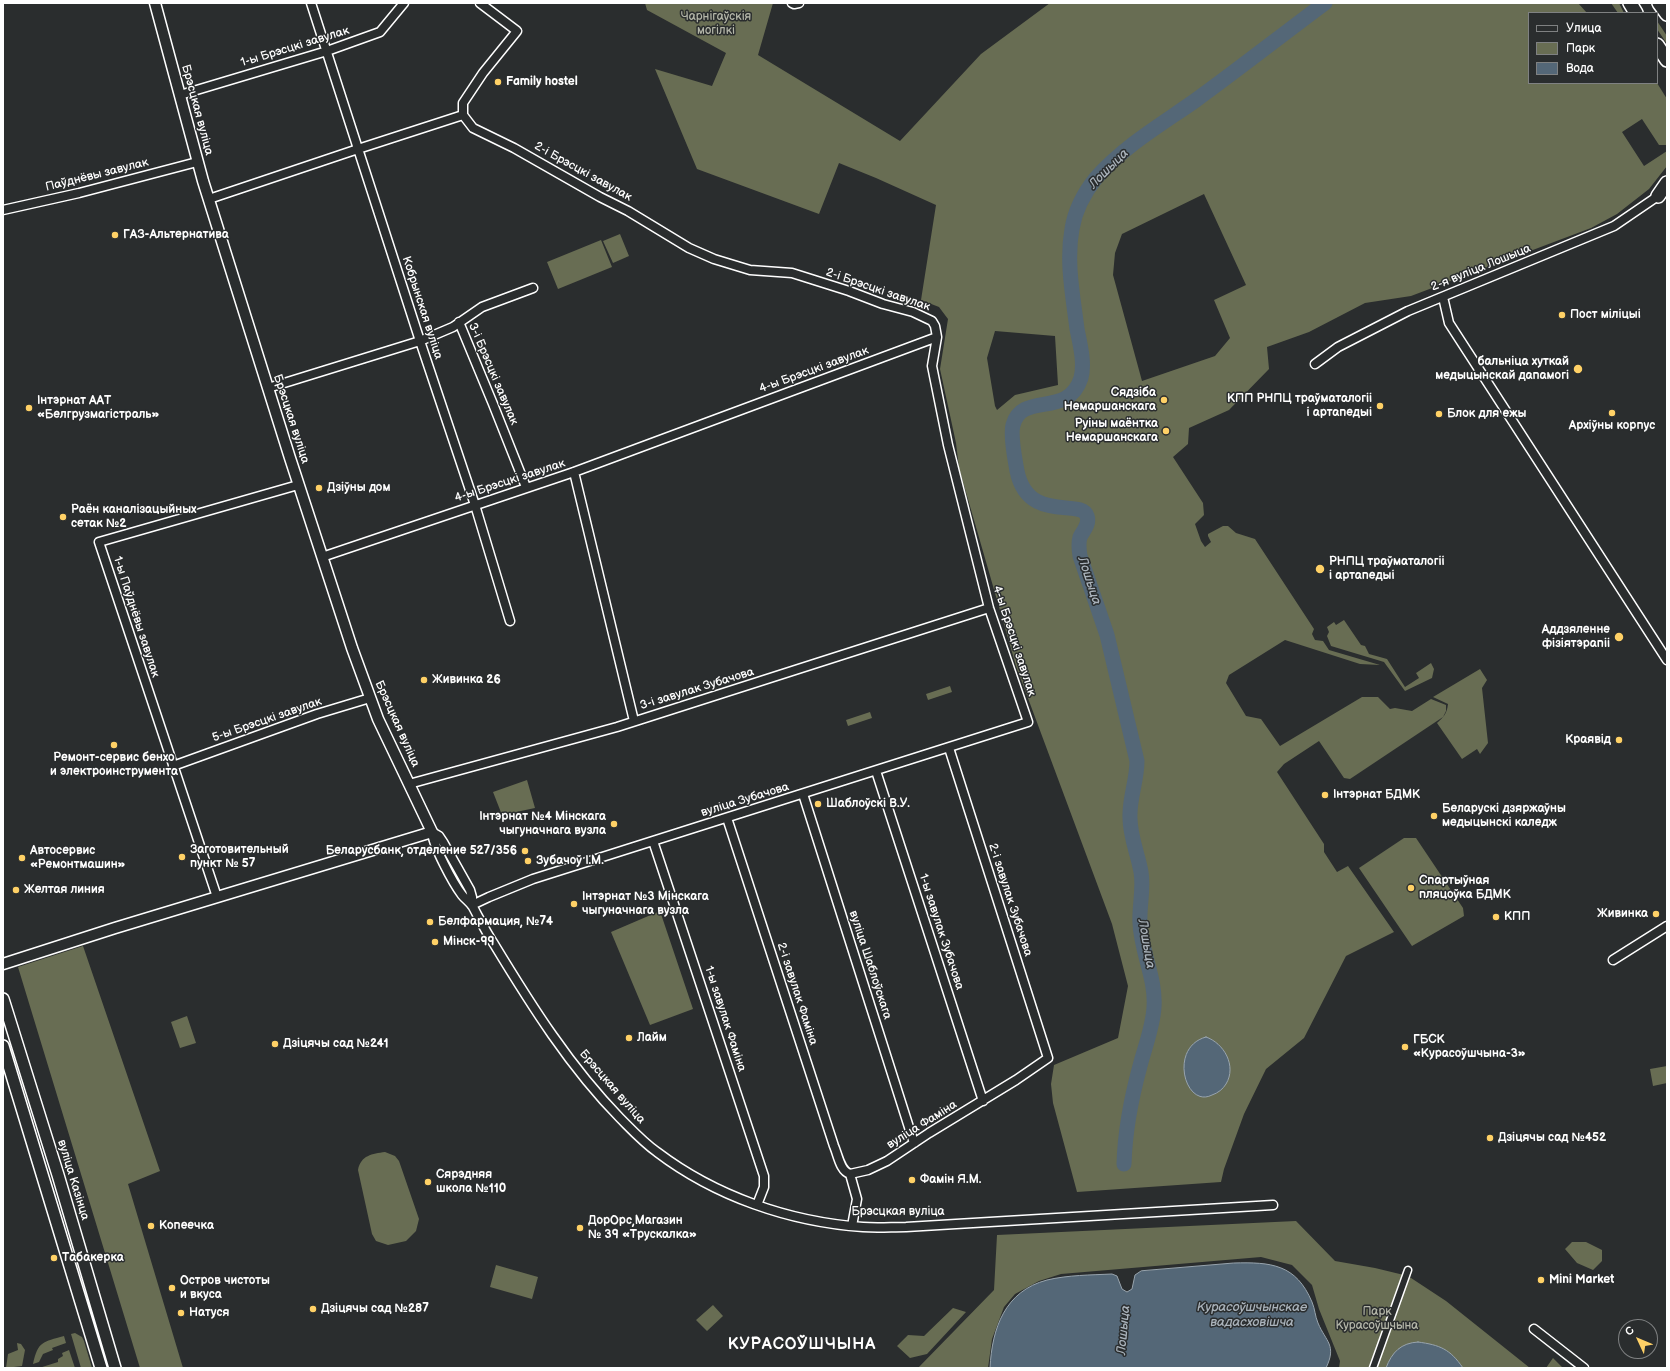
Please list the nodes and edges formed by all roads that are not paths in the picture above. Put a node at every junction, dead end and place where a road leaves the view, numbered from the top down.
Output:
1 (155, 3) edge
2 (311, 3) edge
3 (404, 3) edge
4 (480, 3) edge
5 (792, 3) edge
6 (798, 3) edge
7 (1630, 3) edge
8 (1660, 3) edge
9 (1635, 12) edge
10 (1667, 14) edge
11 (1658, 46) edge
12 (327, 51) junction
13 (1667, 60) edge
14 (180, 95) junction
15 (464, 115) junction
16 (358, 149) junction
17 (197, 162) junction
18 (1667, 183) edge
19 (1664, 193) edge
20 (209, 199) junction
21 (3, 210) edge
22 (533, 288) dead end
23 (1443, 296) junction
24 (459, 322) junction
25 (937, 337) junction
26 (420, 341) junction
27 (1315, 364) dead end
28 (268, 388) junction
29 (574, 472) junction
30 (298, 485) junction
31 (526, 487) junction
32 (475, 506) junction
33 (322, 557) junction
34 (989, 608) junction
35 (510, 621) dead end
36 (1667, 660) edge
37 (370, 698) junction
38 (634, 721) junction
39 (1028, 722) joint
40 (949, 748) junction
41 (173, 766) junction
42 (876, 771) junction
43 (409, 784) junction
44 (803, 794) junction
45 (727, 818) junction
46 (432, 832) junction
47 (653, 841) junction
48 (217, 897) junction
49 (472, 905) junction
50 (1667, 926) edge
51 (1613, 960) dead end
52 (3, 964) edge
53 (3, 999) edge
54 (3, 1046) edge
55 (1048, 1058) joint
56 (983, 1101) junction
57 (43, 1125) junction
58 (28, 1130) junction
59 (914, 1143) junction
60 (850, 1174) junction
61 (757, 1205) junction
62 (1274, 1205) dead end
63 (852, 1226) junction
64 (1408, 1270) dead end
65 (98, 1313) junction
66 (86, 1317) junction
67 (1534, 1329) dead end
68 (101, 1368) edge
69 (115, 1368) edge
70 (1372, 1368) edge
71 (1584, 1368) edge

1 - 14 street, Брэсцкая вуліца
2 - 12 street, Кобрынская вуліца
3 - 12 street, 1-ы Брэсцкі завулак
4 - 15 street
5 - 6 street
7 - 9 main road
8 - 10 main road
11 - 13 main road
12 - 14 street, 1-ы Брэсцкі завулак
12 - 16 street, Кобрынская вуліца
14 - 17 street, Брэсцкая вуліца
15 - 16 street
15 - 25 street, 2-і Брэсцкі завулак
16 - 20 street
16 - 26 street, Кобрынская вуліца
17 - 20 street, Брэсцкая вуліца
17 - 21 street, Паўднёвы завулак
18 - 19 main road
19 - 23 street, 2-я вуліца Лошыца
20 - 28 street, Брэсцкая вуліца
22 - 24 street
23 - 27 street, 2-я вуліца Лошыца
23 - 36 street
24 - 26 street, 3-і Брэсцкі завулак
24 - 31 street, 3-і Брэсцкі завулак
25 - 29 street, 4-ы Брэсцкі завулак
25 - 34 street, 4-ы Брэсцкі завулак
26 - 28 street, 3-і Брэсцкі завулак
26 - 32 street, Кобрынская вуліца
28 - 30 street, Брэсцкая вуліца
29 - 31 street, 4-ы Брэсцкі завулак
29 - 38 street
30 - 33 street, Брэсцкая вуліца
30 - 41 street, 1-ы Паўднёвы завулак
31 - 32 street, 4-ы Брэсцкі завулак
32 - 33 street, 4-ы Брэсцкі завулак
32 - 35 street, Кобрынская вуліца
33 - 37 street, Брэсцкая вуліца
34 - 38 street, 3-і завулак Зубачова
34 - 39 street, 4-ы Брэсцкі завулак
37 - 41 street, 5-ы Брэсцкі завулак
37 - 43 street, Брэсцкая вуліца
38 - 43 street, 3-і завулак Зубачова
39 - 40 street, вуліца Зубачова
40 - 42 street, вуліца Зубачова
40 - 55 street, 2-і завулак Зубачова
41 - 48 street, 1-ы Паўднёвы завулак
42 - 44 street, вуліца Зубачова
42 - 56 street, 1-ы завулак Зубачова
43 - 46 street, Брэсцкая вуліца
44 - 45 street, вуліца Зубачова
44 - 59 street, вуліца Шаблоўскага
45 - 47 street, вуліца Зубачова
45 - 60 street, 2-і завулак Фаміна
46 - 48 street
46 - 49 street, Брэсцкая вуліца
47 - 49 street, вуліца Зубачова
47 - 61 street, 1-ы завулак Фаміна
48 - 52 street
49 - 61 street, Брэсцкая вуліца
50 - 51 street
53 - 57 main road, вуліца Казінца
54 - 58 main road
55 - 56 street, вуліца Фаміна
56 - 59 street, вуліца Фаміна
57 - 58 main road
57 - 65 main road, вуліца Казінца
58 - 66 main road
59 - 60 street, вуліца Фаміна
60 - 63 street
61 - 63 street, Брэсцкая вуліца
62 - 63 street, Брэсцкая вуліца
64 - 70 street
65 - 66 main road
65 - 69 main road, вуліца Казінца
66 - 68 main road
67 - 71 street

